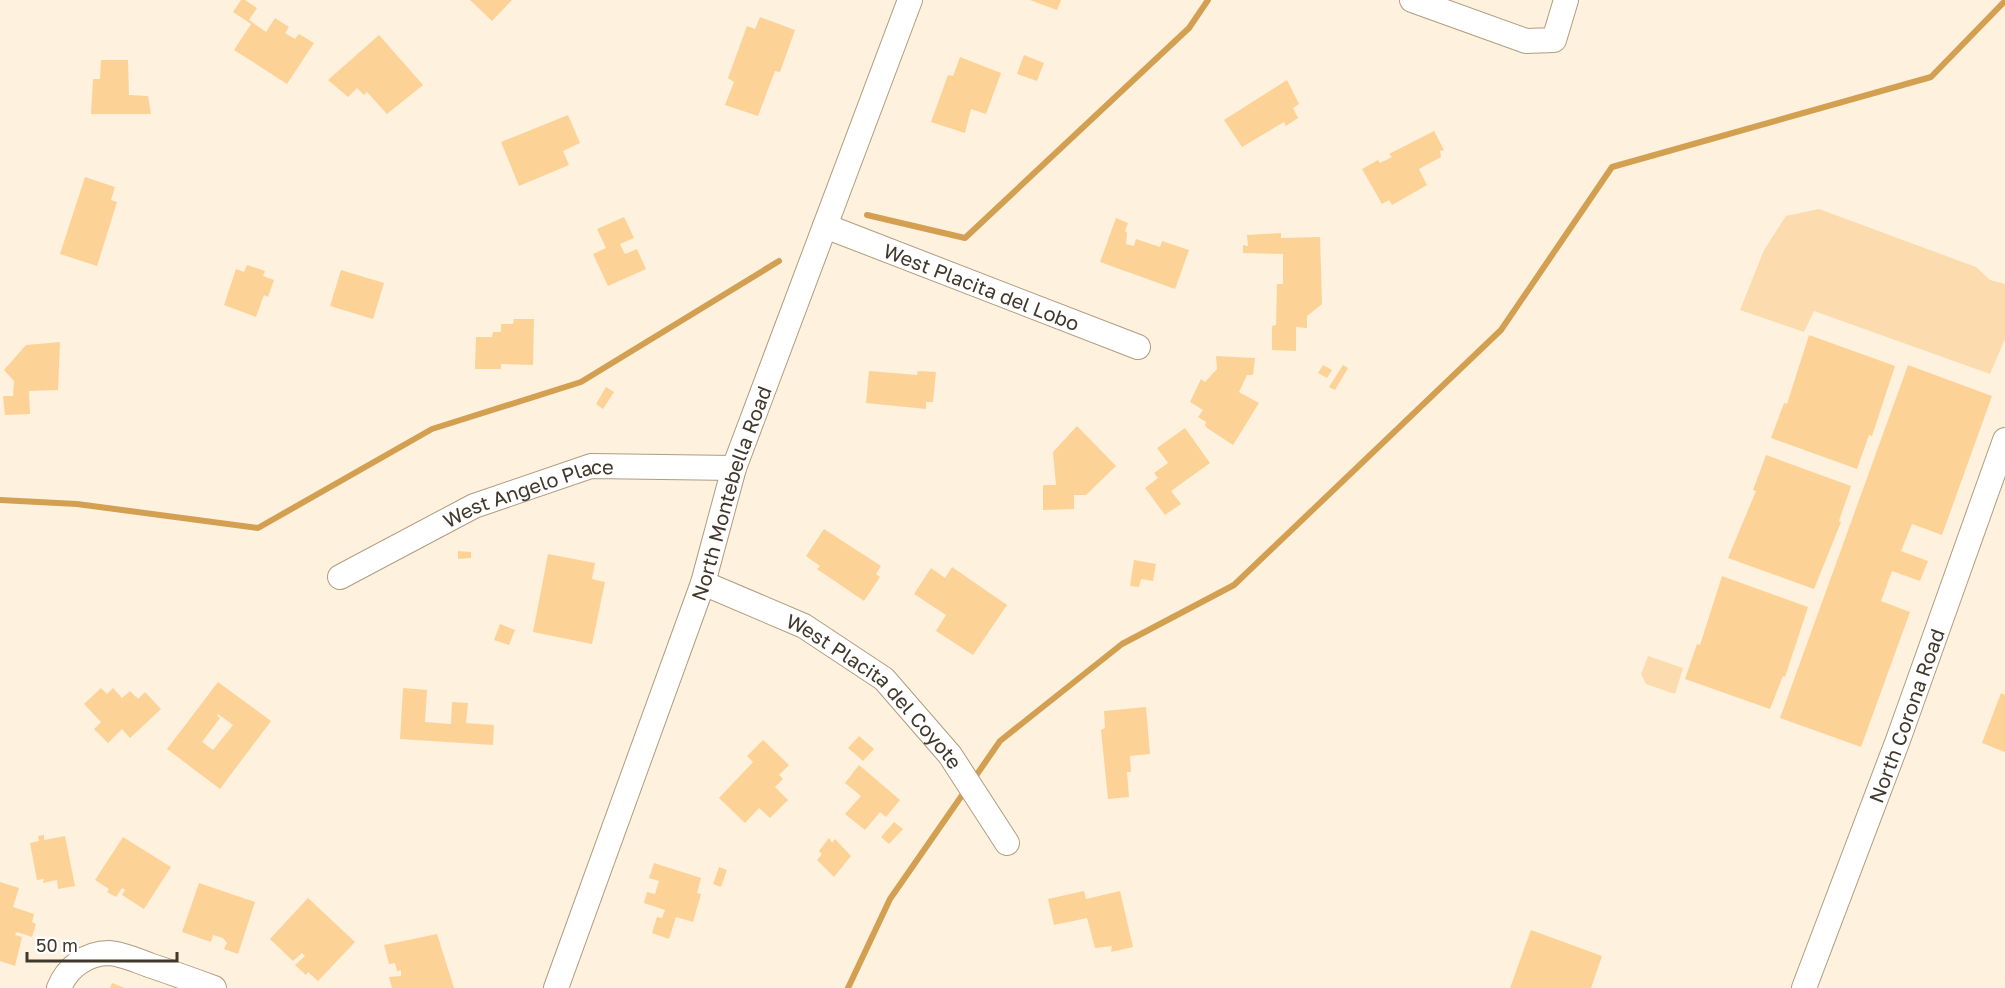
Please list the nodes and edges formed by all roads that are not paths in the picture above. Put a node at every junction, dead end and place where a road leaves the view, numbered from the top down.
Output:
1 (910, 0) edge
2 (1412, 0) edge
3 (1566, 0) edge
4 (825, 226) junction
5 (1138, 347) dead end
6 (2005, 440) edge
7 (734, 468) junction
8 (340, 577) dead end
9 (703, 583) junction
10 (1007, 843) dead end
11 (59, 988) edge
12 (214, 988) edge
13 (555, 988) edge
14 (1804, 988) edge

1 - 4 street, North Montebella Road
2 - 3 street
4 - 5 street, West Placita del Lobo
4 - 7 street, North Montebella Road
6 - 14 street, North Corona Road
7 - 8 street, West Angelo Place
7 - 9 street, North Montebella Road
9 - 10 street, West Placita del Coyote
9 - 13 street, North Montebella Road
11 - 12 street

